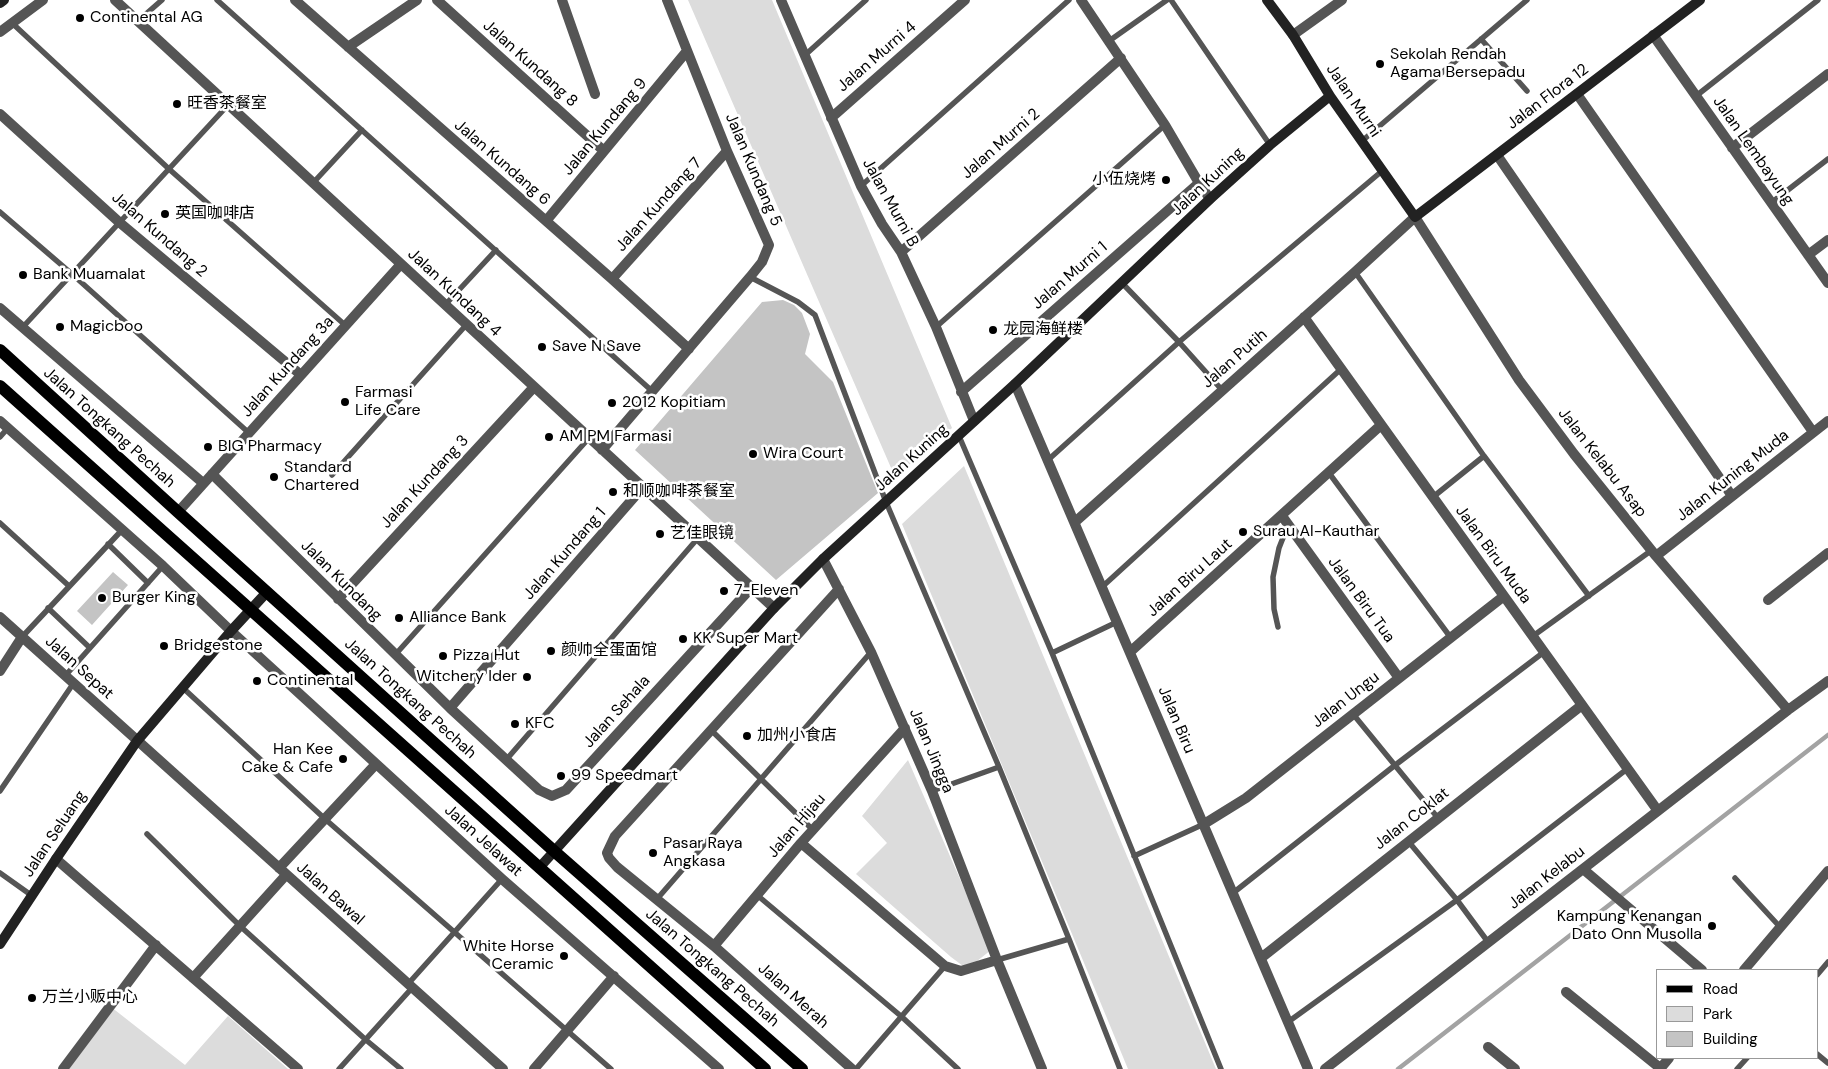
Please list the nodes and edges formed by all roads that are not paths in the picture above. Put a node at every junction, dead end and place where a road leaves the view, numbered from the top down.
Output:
1 (4, 0) edge
2 (43, 0) edge
3 (115, 0) edge
4 (162, 0) edge
5 (217, 0) edge
6 (295, 0) edge
7 (417, 0) edge
8 (437, 0) edge
9 (562, 0) edge
10 (667, 0) edge
11 (781, 0) edge
12 (866, 0) edge
13 (965, 0) edge
14 (1069, 0) edge
15 (1081, 0) edge
16 (1167, 0) edge
17 (1172, 0) edge
18 (1267, 0) edge
19 (1342, 0) edge
20 (1527, 0) edge
21 (1700, 0) edge
22 (1818, 0) edge
23 (0, 3) edge
24 (138, 21) junction
25 (12, 23) junction
26 (0, 32) edge
27 (1292, 35) junction
28 (1653, 35) junction
29 (1481, 39) junction
30 (1109, 41) junction
31 (348, 47) junction
32 (687, 51) junction
33 (804, 56) junction
34 (1121, 58) junction
35 (1828, 74) edge
36 (1527, 91) dead end
37 (595, 94) dead end
38 (1576, 94) junction
39 (1330, 96) junction
40 (1696, 96) junction
41 (228, 105) junction
42 (0, 114) edge
43 (832, 118) junction
44 (1165, 125) junction
45 (362, 130) junction
46 (1362, 142) junction
47 (1270, 145) junction
48 (1732, 148) junction
49 (604, 151) junction
50 (727, 151) junction
51 (1497, 155) junction
52 (1828, 158) edge
53 (169, 168) junction
54 (1382, 171) junction
55 (313, 183) junction
56 (1199, 183) junction
57 (861, 186) junction
58 (1210, 199) junction
59 (1771, 202) junction
60 (0, 212) edge
61 (1415, 217) junction
62 (119, 222) junction
63 (546, 222) junction
64 (1828, 240) edge
65 (496, 250) junction
66 (901, 252) junction
67 (1808, 255) junction
68 (401, 264) junction
69 (1356, 272) junction
70 (72, 274) junction
71 (750, 277) junction
72 (612, 279) junction
73 (1122, 283) junction
74 (1828, 283) edge
75 (445, 305) junction
76 (0, 308) edge
77 (1304, 318) junction
78 (467, 324) junction
79 (345, 325) junction
80 (936, 327) junction
81 (22, 328) junction
82 (1179, 342) junction
83 (688, 349) junction
84 (0, 350) edge
85 (1341, 370) junction
86 (301, 375) junction
87 (1015, 384) junction
88 (0, 386) edge
89 (534, 386) junction
90 (1222, 390) junction
91 (652, 391) junction
92 (961, 392) junction
93 (0, 421) edge
94 (974, 421) junction
95 (1828, 421) edge
96 (1381, 425) junction
97 (8, 428) junction
98 (1813, 432) junction
99 (248, 433) junction
100 (958, 436) junction
101 (0, 437) edge
102 (590, 438) junction
103 (602, 450) junction
104 (1484, 456) junction
105 (1048, 460) junction
106 (1329, 473) junction
107 (212, 474) junction
108 (332, 475) dead end
109 (203, 483) junction
110 (643, 487) junction
111 (1732, 496) junction
112 (1433, 497) junction
113 (886, 502) junction
114 (178, 512) junction
115 (1285, 520) junction
116 (1074, 522) junction
117 (0, 524) edge
118 (122, 530) junction
119 (698, 538) junction
120 (108, 544) junction
121 (1654, 553) junction
122 (1828, 553) edge
123 (823, 559) junction
124 (163, 566) junction
125 (148, 584) junction
126 (69, 586) junction
127 (1102, 587) junction
128 (751, 588) junction
129 (839, 589) junction
130 (267, 592) junction
131 (1504, 596) junction
132 (1589, 596) junction
133 (338, 599) junction
134 (1768, 600) dead end
135 (48, 608) junction
136 (774, 608) junction
137 (251, 610) junction
138 (0, 618) edge
139 (1117, 622) junction
140 (1278, 627) dead end
141 (231, 631) junction
142 (1533, 636) junction
143 (22, 637) junction
144 (1451, 638) junction
145 (90, 647) junction
146 (871, 652) junction
147 (1130, 652) junction
148 (1544, 652) junction
149 (1052, 653) junction
150 (396, 655) junction
151 (0, 671) edge
152 (65, 676) junction
153 (1399, 678) junction
154 (1828, 681) edge
155 (73, 684) junction
156 (183, 688) junction
157 (1582, 705) junction
158 (450, 708) junction
159 (1788, 710) junction
160 (1353, 714) junction
161 (905, 728) junction
162 (712, 730) junction
163 (137, 741) junction
164 (506, 760) junction
165 (376, 764) junction
166 (1394, 766) junction
167 (999, 767) junction
168 (1628, 769) junction
169 (761, 778) junction
170 (0, 791) edge
171 (932, 791) junction
172 (1658, 811) junction
173 (1438, 818) junction
174 (325, 819) junction
175 (1204, 824) junction
176 (813, 830) junction
177 (147, 834) dead end
178 (1408, 841) junction
179 (801, 843) junction
180 (554, 851) junction
181 (1134, 856) junction
182 (56, 859) junction
183 (539, 868) junction
184 (1583, 868) junction
185 (1828, 871) edge
186 (283, 872) junction
187 (0, 873) edge
188 (1735, 878) dead end
189 (502, 879) junction
190 (1233, 893) junction
191 (31, 895) junction
192 (757, 895) junction
193 (657, 899) junction
194 (1457, 900) junction
195 (240, 926) junction
196 (1780, 927) junction
197 (455, 932) junction
198 (1069, 938) junction
199 (1488, 942) junction
200 (0, 944) edge
201 (156, 945) junction
202 (714, 946) junction
203 (1261, 958) junction
204 (997, 960) junction
205 (1828, 962) edge
206 (945, 966) junction
207 (1701, 969) edge
208 (1745, 969) edge
209 (1818, 974) edge
210 (614, 976) junction
211 (193, 978) junction
212 (410, 986) junction
213 (1566, 992) dead end
214 (902, 1017) junction
215 (1288, 1022) junction
216 (567, 1030) junction
217 (366, 1040) junction
218 (1488, 1047) dead end
219 (1818, 1055) edge
220 (1668, 1059) edge
221 (1746, 1059) edge
222 (1828, 1063) edge
223 (62, 1069) edge
224 (298, 1069) edge
225 (339, 1069) edge
226 (401, 1069) edge
227 (503, 1069) edge
228 (534, 1069) edge
229 (611, 1069) edge
230 (719, 1069) edge
231 (764, 1069) edge
232 (802, 1069) edge
233 (854, 1069) edge
234 (958, 1069) edge
235 (1042, 1069) edge
236 (1120, 1069) edge
237 (1221, 1069) edge
238 (1308, 1069) edge
239 (1325, 1069) edge
240 (1515, 1069) edge
241 (1660, 1069) edge
242 (1737, 1069) edge

1 - 23 street
2 - 25 street
3 - 24 street, Jalan Kundang 4
4 - 24 lane
5 - 45 lane
6 - 31 street, Jalan Kundang 6
7 - 31 street
8 - 49 street, Jalan Kundang 8
9 - 37 street
10 - 32 street, Jalan Kundang 5
11 - 33 street, Jalan Murni B
12 - 33 lane
13 - 43 street, Jalan Murni 4
14 - 57 lane
15 - 30 street
16 - 30 lane
17 - 47 lane
18 - 27 street, Jalan Murni
19 - 27 street
20 - 29 lane
21 - 28 street, Jalan Flora 12
22 - 40 lane
24 - 41 street, Jalan Kundang 4
25 - 26 street
25 - 53 lane
27 - 39 street, Jalan Murni
28 - 38 street, Jalan Flora 12
28 - 40 street, Jalan Lembayung
29 - 36 lane
29 - 46 lane
30 - 34 street
31 - 63 street, Jalan Kundang 6
32 - 49 street, Jalan Kundang 9
32 - 50 street, Jalan Kundang 5
33 - 43 street, Jalan Murni B
34 - 44 street
34 - 66 street, Jalan Murni 2
35 - 48 street
38 - 51 street, Jalan Flora 12
38 - 98 street
39 - 46 street, Jalan Murni
39 - 47 street, Jalan Kuning
40 - 48 street, Jalan Lembayung
41 - 53 lane
41 - 55 street, Jalan Kundang 4
42 - 62 street, Jalan Kundang 2
43 - 57 street, Jalan Murni B
44 - 56 street
44 - 80 lane
45 - 55 lane
45 - 65 lane
46 - 54 street, Jalan Murni
47 - 58 street, Jalan Kuning
48 - 59 street, Jalan Lembayung
49 - 63 street, Jalan Kundang 9
50 - 71 street, Jalan Kundang 5
50 - 72 street, Jalan Kundang 7
51 - 61 street, Jalan Flora 12
51 - 111 street
52 - 59 lane
53 - 62 lane
53 - 79 lane
54 - 61 street, Jalan Murni
54 - 82 lane
55 - 68 street, Jalan Kundang 4
56 - 58 street
56 - 92 street, Jalan Murni 1
57 - 66 street, Jalan Murni B
58 - 73 street, Jalan Kuning
59 - 67 street, Jalan Lembayung
60 - 70 lane
61 - 69 street, Jalan Putih
61 - 121 street, Jalan Kelabu Asap
62 - 70 lane
62 - 86 street, Jalan Kundang 2
63 - 72 street, Jalan Kundang 6
64 - 67 street
65 - 75 lane
65 - 91 lane
66 - 80 street, Jalan Murni B
67 - 74 street, Jalan Lembayung
68 - 75 street, Jalan Kundang 4
68 - 79 street, Jalan Kundang 3a
69 - 77 street, Jalan Putih
69 - 104 lane
70 - 81 lane
70 - 99 lane
71 - 83 street, Jalan Kundang 5
71 - 113 lane
72 - 83 street, Jalan Kundang 6
73 - 82 lane
73 - 87 street, Jalan Kuning
75 - 78 street, Jalan Kundang 4
76 - 81 street
77 - 85 street, Jalan Biru Muda
77 - 90 street, Jalan Putih
78 - 89 street, Jalan Kundang 4
78 - 108 lane
79 - 86 street, Jalan Kundang 3a
80 - 92 street, Jalan Murni B
81 - 109 street
82 - 90 lane
82 - 105 lane
83 - 91 street, Jalan Kundang 5
84 - 114 main road, Jalan Tongkang Pechah
85 - 96 street, Jalan Biru Muda
85 - 127 lane
86 - 99 street, Jalan Kundang 3a
87 - 94 street, Jalan Kuning
87 - 105 street, Jalan Biru
88 - 137 main road
89 - 102 street, Jalan Kundang 4
89 - 133 street, Jalan Kundang 3
90 - 116 street, Jalan Putih
91 - 103 street, Jalan Kundang 5
92 - 94 street, Jalan Murni B
93 - 97 street, Jalan Jelawat
94 - 100 street, Jalan Kuning
95 - 98 street, Jalan Kuning Muda
96 - 106 street, Jalan Biru Laut
96 - 112 street, Jalan Biru Muda
97 - 101 lane
97 - 118 street, Jalan Jelawat
98 - 111 street, Jalan Kuning Muda
99 - 107 street, Jalan Kundang 3a
100 - 113 street, Jalan Kuning
100 - 149 lane
102 - 103 street, Jalan Kundang 4
102 - 150 lane
103 - 110 street, Jalan Kundang 4
104 - 112 lane
104 - 132 lane
105 - 116 street, Jalan Biru
106 - 115 street, Jalan Biru Laut
106 - 144 lane
107 - 109 street, Jalan Kundang 3a
107 - 133 street, Jalan Kundang
109 - 114 street, Jalan Kundang 3a
110 - 119 street, Jalan Kundang 4
110 - 158 street, Jalan Kundang 1
111 - 121 street, Jalan Kuning Muda
112 - 131 street, Jalan Biru Muda
113 - 123 street, Jalan Kuning
113 - 167 lane
114 - 130 main road, Jalan Tongkang Pechah
115 - 140 lane
115 - 147 street, Jalan Biru Laut
115 - 153 street, Jalan Biru Tua
116 - 127 street, Jalan Biru
117 - 126 lane
118 - 120 lane
118 - 124 street, Jalan Jelawat
119 - 128 street, Jalan Kundang 4
119 - 164 lane
120 - 125 lane
120 - 126 lane
121 - 132 lane
121 - 159 street, Jalan Kelabu Asap
122 - 134 street
123 - 129 street, Jalan Jingga
123 - 136 street, Jalan Kuning
124 - 125 lane
124 - 141 street, Jalan Jelawat
125 - 145 lane
126 - 135 lane
127 - 139 street, Jalan Biru
128 - 136 street, Jalan Kundang 4
128 - 164 street, Jalan Sehala
129 - 146 street, Jalan Jingga
129 - 162 street, Jalan Merah
130 - 137 street, Jalan Seluang
130 - 180 main road, Jalan Tongkang Pechah
131 - 142 street, Jalan Biru Muda
131 - 144 street, Jalan Ungu
132 - 142 lane
133 - 150 street, Jalan Kundang
135 - 143 lane
135 - 145 lane
136 - 180 street, Jalan Kuning
137 - 141 street, Jalan Seluang
137 - 183 main road
138 - 143 street, Jalan Sepat
139 - 147 street, Jalan Biru
139 - 149 lane
141 - 156 street, Jalan Seluang
141 - 165 street, Jalan Jelawat
142 - 148 street, Jalan Biru Muda
143 - 151 street
143 - 152 street, Jalan Sepat
144 - 153 street, Jalan Ungu
145 - 152 lane
146 - 161 street, Jalan Jingga
146 - 169 lane
147 - 175 street, Jalan Biru
148 - 157 street, Jalan Biru Muda
148 - 166 lane
149 - 181 lane
150 - 158 street, Jalan Kundang
152 - 155 street, Jalan Sepat
153 - 160 street, Jalan Ungu
154 - 159 street, Jalan Kelabu
155 - 163 street, Jalan Sepat
155 - 170 lane
156 - 163 street, Jalan Seluang
156 - 174 lane
157 - 168 street, Jalan Biru Muda
157 - 173 street, Jalan Coklat
158 - 164 street, Jalan Sehala
159 - 172 street, Jalan Kelabu
160 - 166 lane
160 - 175 street, Jalan Ungu
161 - 171 street, Jalan Jingga
161 - 176 street, Jalan Hijau
162 - 169 lane
162 - 193 street, Jalan Merah
163 - 182 street, Jalan Seluang
163 - 186 street, Jalan Bawal
165 - 174 street
165 - 189 street, Jalan Jelawat
166 - 173 lane
166 - 190 lane
167 - 171 lane
167 - 198 lane
168 - 172 street, Jalan Biru Muda
168 - 194 lane
169 - 176 lane
169 - 193 lane
171 - 204 street, Jalan Jingga
172 - 184 street, Jalan Kelabu
173 - 178 street, Jalan Coklat
174 - 186 street
174 - 197 lane
175 - 181 lane
175 - 190 street, Jalan Biru
176 - 179 street, Jalan Hijau
177 - 195 lane
178 - 194 lane
178 - 203 street, Jalan Coklat
179 - 192 street, Jalan Hijau
179 - 206 street
180 - 183 street, Jalan Kuning
180 - 232 main road, Jalan Tongkang Pechah
181 - 237 lane
182 - 191 street, Jalan Seluang
182 - 201 street
183 - 231 main road
184 - 199 street, Jalan Kelabu
184 - 207 street
185 - 196 street
186 - 195 street
186 - 212 street, Jalan Bawal
187 - 191 lane
188 - 196 lane
189 - 197 lane
189 - 210 street, Jalan Jelawat
190 - 203 street, Jalan Biru
191 - 200 street, Jalan Seluang
192 - 202 street, Jalan Hijau
192 - 214 lane
193 - 202 street, Jalan Merah
194 - 199 lane
194 - 215 lane
195 - 211 street
195 - 217 lane
196 - 208 street
197 - 212 lane
197 - 216 lane
198 - 204 lane
198 - 236 lane
199 - 239 street, Jalan Kelabu
201 - 211 street
201 - 223 street
202 - 233 street, Jalan Merah
203 - 215 street, Jalan Biru
204 - 206 street
204 - 235 street, Jalan Jingga
205 - 209 lane
206 - 214 lane
210 - 216 street
210 - 230 street, Jalan Jelawat
211 - 224 street
212 - 217 lane
212 - 227 street, Jalan Bawal
213 - 241 street
214 - 233 lane
214 - 234 lane
215 - 238 street, Jalan Biru
216 - 228 street
216 - 229 lane
217 - 225 lane
217 - 226 lane
218 - 240 street
219 - 222 lane
220 - 241 street
221 - 242 lane

